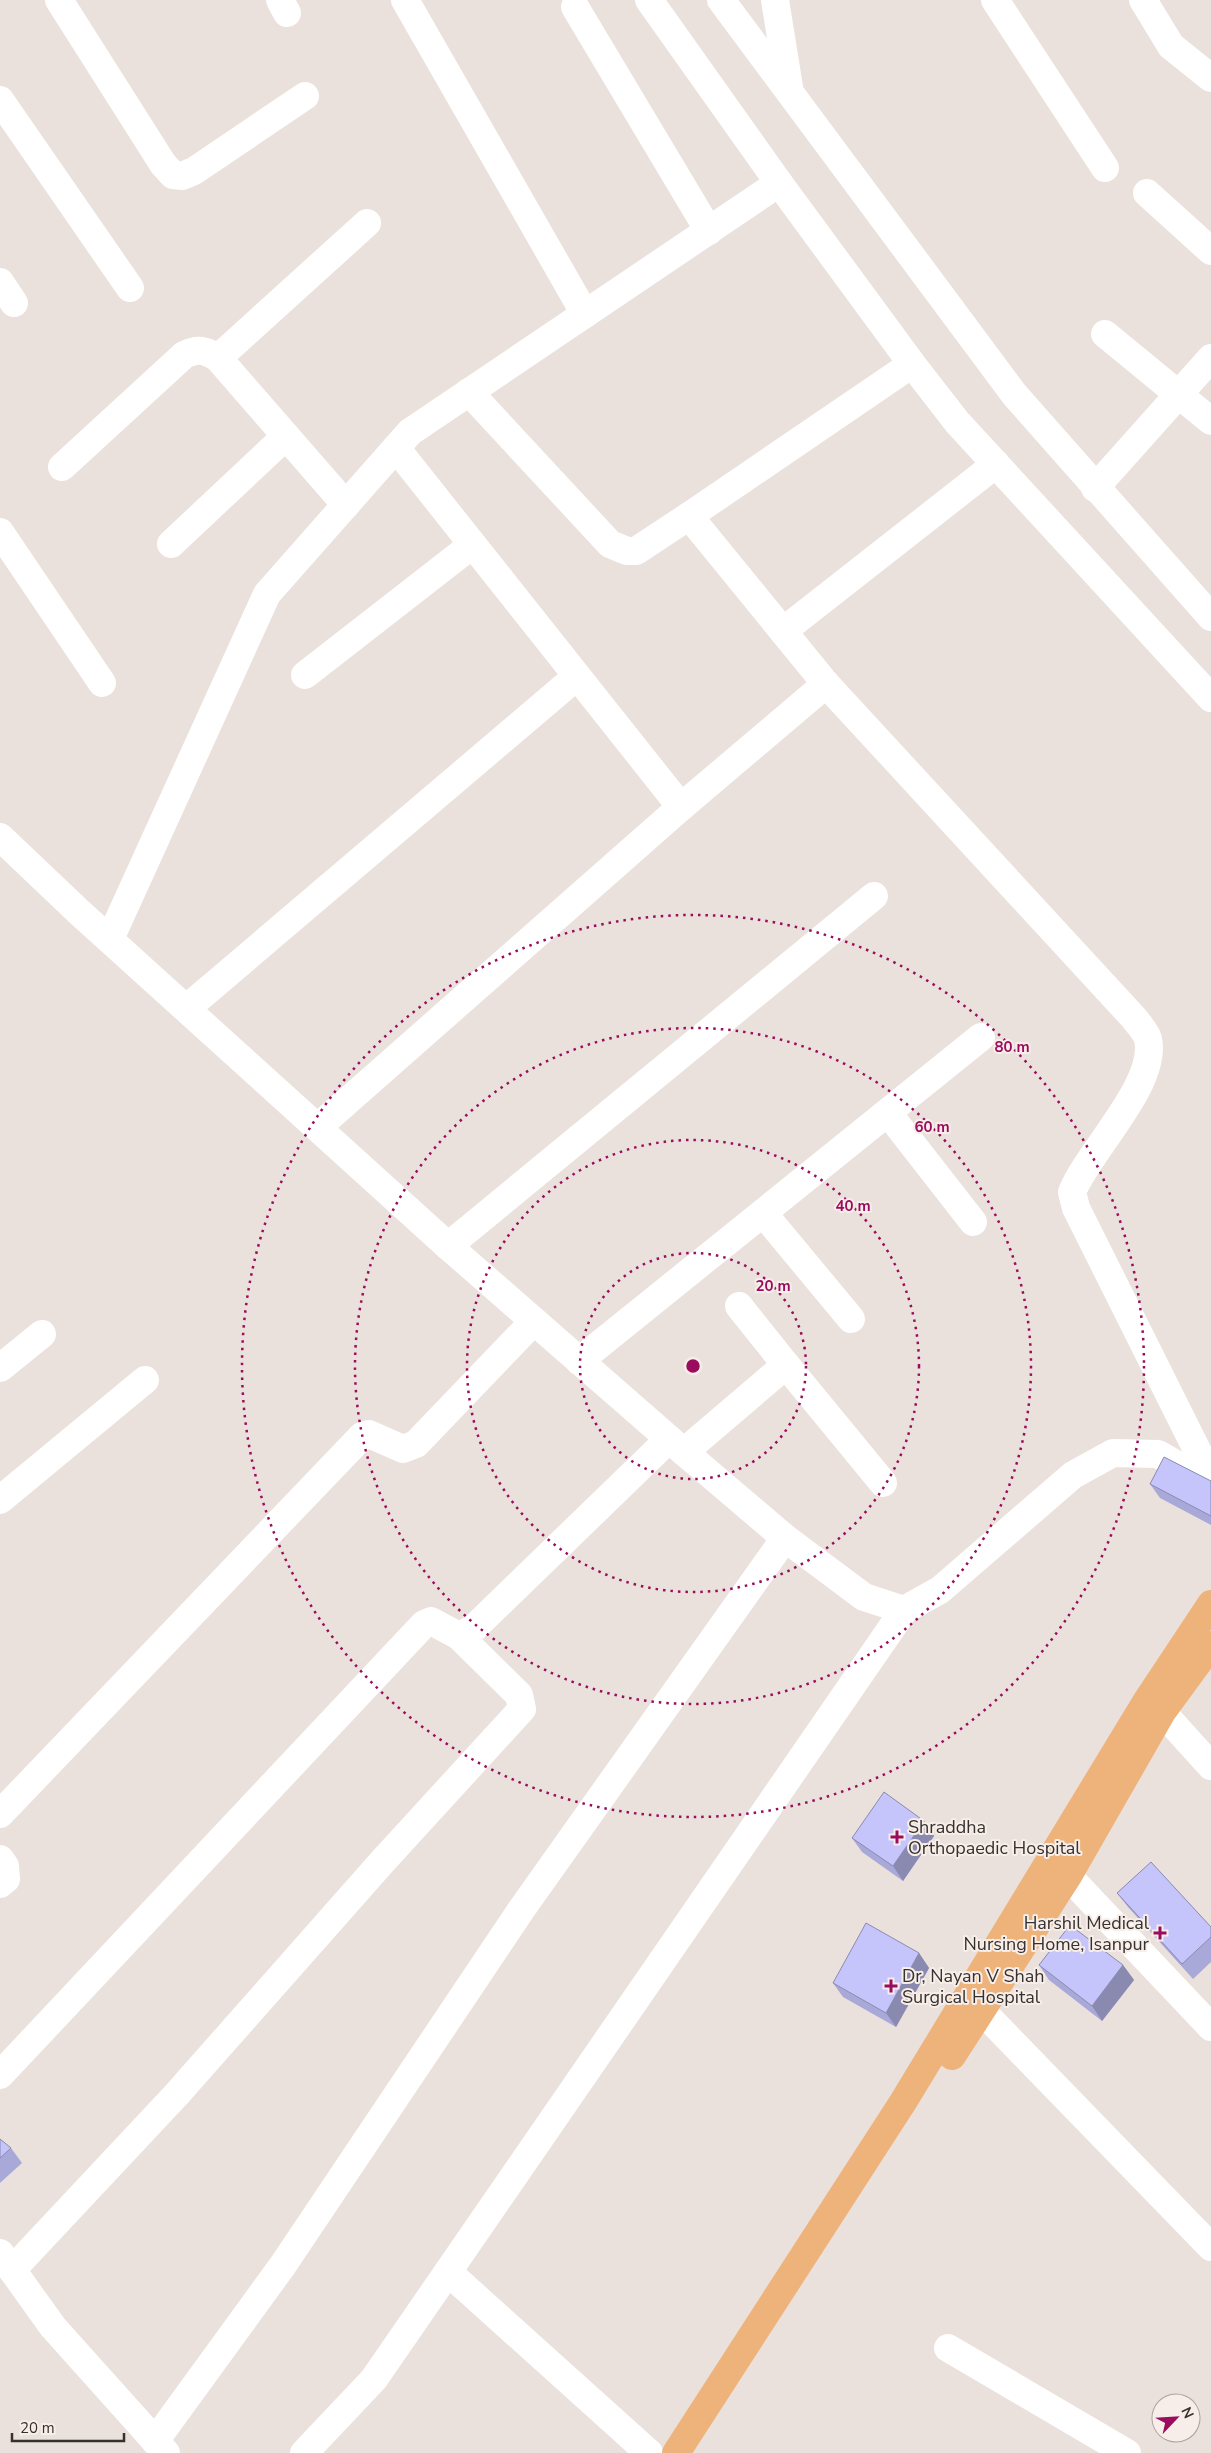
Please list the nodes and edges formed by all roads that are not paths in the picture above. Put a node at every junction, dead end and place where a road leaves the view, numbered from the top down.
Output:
1 (59, 0) edge
2 (405, 0) edge
3 (649, 0) edge
4 (721, 0) edge
5 (775, 0) edge
6 (995, 0) edge
7 (1143, 0) edge
8 (575, 7) dead end
9 (1211, 78) edge
10 (790, 92) junction
11 (304, 96) dead end
12 (0, 100) edge
13 (1105, 168) dead end
14 (779, 183) junction
15 (1147, 193) dead end
16 (367, 223) dead end
17 (709, 231) junction
18 (1211, 251) edge
19 (130, 288) dead end
20 (584, 314) junction
21 (1105, 334) dead end
22 (218, 358) junction
23 (1211, 358) edge
24 (912, 364) junction
25 (469, 392) junction
26 (1179, 394) junction
27 (1211, 421) edge
28 (286, 436) junction
29 (396, 448) junction
30 (996, 464) junction
31 (62, 467) dead end
32 (1095, 488) junction
33 (346, 504) junction
34 (689, 516) junction
35 (0, 532) edge
36 (171, 544) dead end
37 (472, 545) junction
38 (1211, 617) edge
39 (783, 631) junction
40 (305, 675) dead end
41 (576, 676) junction
42 (102, 683) dead end
43 (826, 684) junction
44 (1211, 698) edge
45 (681, 807) junction
46 (0, 837) edge
47 (874, 896) dead end
48 (110, 939) junction
49 (187, 1008) junction
50 (981, 1037) dead end
51 (888, 1112) junction
52 (318, 1127) junction
53 (762, 1213) junction
54 (973, 1222) dead end
55 (448, 1246) junction
56 (739, 1306) dead end
57 (851, 1319) dead end
58 (534, 1321) junction
59 (42, 1334) dead end
60 (579, 1360) junction
61 (786, 1365) junction
62 (0, 1368) edge
63 (145, 1380) dead end
64 (676, 1446) junction
65 (1211, 1478) edge
66 (883, 1483) dead end
67 (1211, 1484) edge
68 (0, 1500) edge
69 (785, 1538) junction
70 (1211, 1604) edge
71 (904, 1610) junction
72 (459, 1636) junction
73 (1211, 1645) edge
74 (1162, 1712) junction
75 (1211, 1766) edge
76 (0, 1814) edge
77 (0, 1859) edge
78 (1068, 1876) junction
79 (0, 1884) edge
80 (981, 2010) junction
81 (1211, 2027) edge
82 (0, 2075) edge
83 (1211, 2247) edge
84 (6, 2262) edge
85 (448, 2272) junction
86 (948, 2348) dead end
87 (161, 2447) edge
88 (304, 2453) edge
89 (649, 2453) edge
90 (676, 2453) edge
91 (698, 2453) edge
92 (1127, 2453) edge

1 - 11 street
2 - 20 street
3 - 14 street
4 - 10 street
5 - 10 street
6 - 13 street
7 - 9 street
8 - 17 street
10 - 32 street
12 - 19 street
14 - 17 street
14 - 24 street
15 - 18 street
16 - 22 street
17 - 20 street
20 - 25 street
21 - 26 street
22 - 28 street
22 - 31 street
23 - 26 street
24 - 30 street
24 - 34 street
25 - 29 street
25 - 34 street
26 - 27 street
26 - 32 street
28 - 33 street
28 - 36 street
29 - 33 street
29 - 37 street
30 - 39 street
30 - 44 street
32 - 38 street
33 - 48 street
34 - 39 street
35 - 42 street
37 - 40 street
37 - 41 street
39 - 43 street
41 - 45 street
41 - 49 street
43 - 45 street
43 - 65 street
45 - 52 street
46 - 48 street
47 - 55 street
48 - 49 street
49 - 52 street
50 - 51 street
51 - 53 street
51 - 54 street
52 - 55 street
53 - 57 street
53 - 60 street
55 - 58 street
56 - 61 street
58 - 60 street
58 - 76 street
59 - 62 street
60 - 64 street
61 - 64 street
61 - 66 street
63 - 68 street
64 - 69 street
64 - 72 street
67 - 71 street
69 - 71 street
69 - 87 street
70 - 90 main road
71 - 85 street
72 - 82 street
72 - 84 street
73 - 74 main road
74 - 75 street
74 - 78 main road
77 - 79 street
78 - 80 main road
78 - 81 street
80 - 83 street
80 - 91 main road
84 - 87 street
85 - 88 street
85 - 89 street
86 - 92 street

